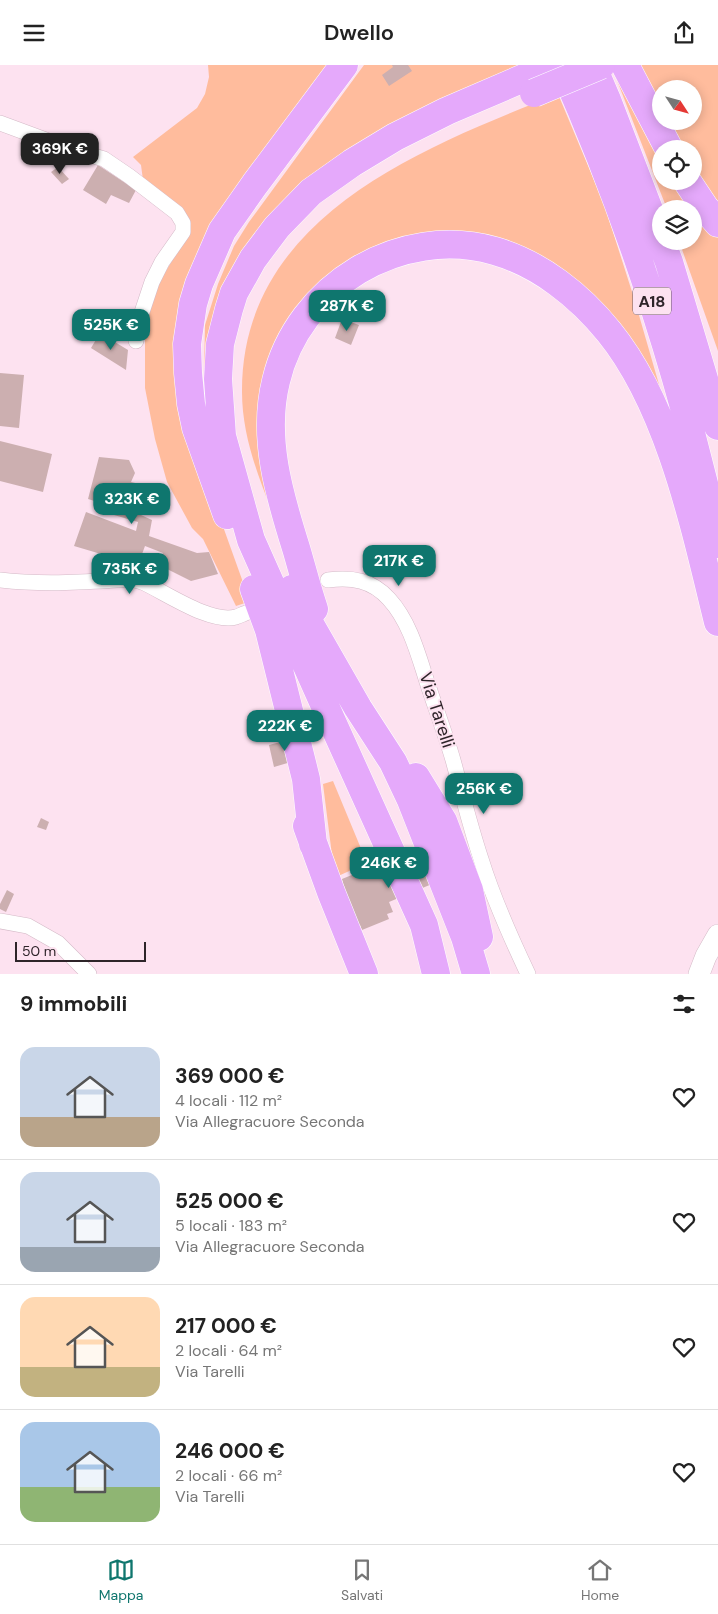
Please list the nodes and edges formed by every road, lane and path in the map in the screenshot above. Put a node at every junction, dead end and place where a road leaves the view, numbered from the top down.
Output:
1 (344, 65) edge
2 (353, 65) edge
3 (554, 65) edge
4 (562, 65) edge
5 (592, 65) edge
6 (600, 65) edge
7 (625, 65) edge
8 (530, 85) junction
9 (0, 123) edge
10 (665, 140) edge
11 (693, 190) edge
12 (718, 223) edge
13 (136, 341) dead end
14 (718, 426) edge
15 (251, 540) junction
16 (718, 544) edge
17 (0, 580) edge
18 (328, 580) dead end
19 (246, 613) dead end
20 (718, 622) edge
21 (297, 644) junction
22 (339, 673) junction
23 (358, 708) junction
24 (0, 921) edge
25 (718, 935) edge
26 (89, 974) edge
27 (364, 974) edge
28 (434, 974) edge
29 (450, 974) edge
30 (460, 974) edge
31 (476, 974) edge
32 (484, 974) edge
33 (528, 974) edge
34 (699, 974) edge

1 - 27 highway
2 - 15 highway
3 - 8 highway
4 - 16 highway, A18
5 - 14 highway, A18
6 - 8 highway, bridge
7 - 10 highway
8 - 15 highway
8 - 22 highway
9 - 13 street
11 - 12 highway
15 - 21 highway
17 - 19 street
18 - 33 street, Via Tarelli
20 - 22 highway
21 - 28 highway
21 - 29 highway
22 - 23 highway
23 - 30 highway
23 - 31 highway
23 - 32 highway
24 - 26 street
25 - 34 main road

